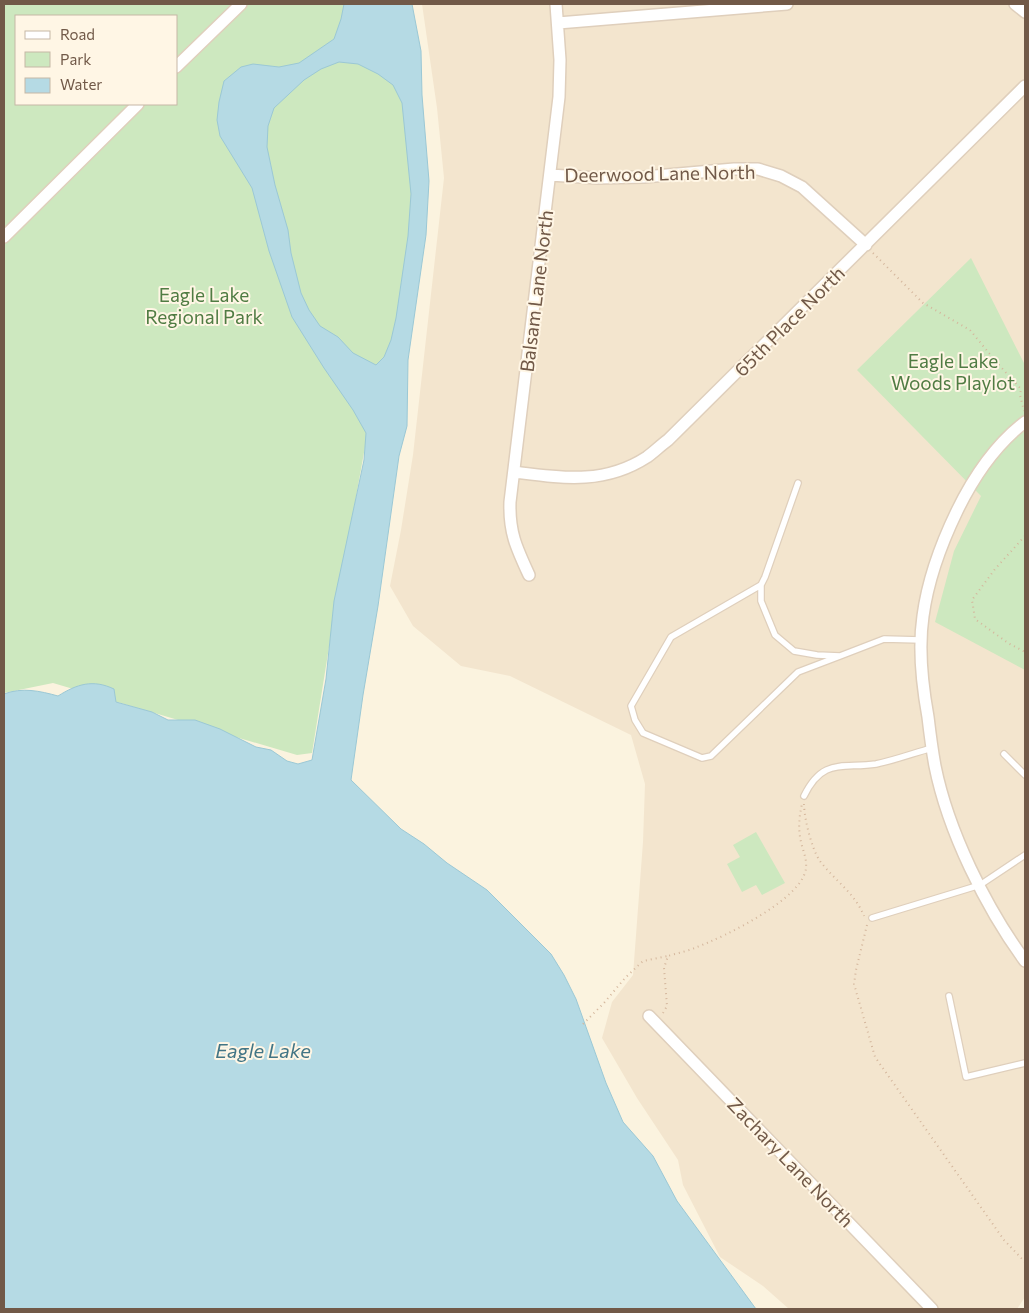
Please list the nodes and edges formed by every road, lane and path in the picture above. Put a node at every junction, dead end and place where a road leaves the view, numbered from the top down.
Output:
1 (241, 4) edge
2 (556, 4) edge
3 (787, 4) edge
4 (1015, 4) edge
5 (1025, 12) edge
6 (558, 23) junction
7 (178, 65) edge
8 (1025, 86) edge
9 (137, 105) edge
10 (550, 175) junction
11 (4, 237) edge
12 (866, 245) junction
13 (1025, 413) edge
14 (1025, 422) edge
15 (514, 472) junction
16 (798, 483) dead end
17 (1025, 536) edge
18 (529, 574) dead end
19 (761, 585) junction
20 (921, 640) junction
21 (1025, 652) edge
22 (840, 656) junction
23 (932, 748) junction
24 (1004, 754) dead end
25 (1025, 775) edge
26 (804, 796) junction
27 (1025, 856) edge
28 (980, 885) junction
29 (872, 918) dead end
30 (668, 956) junction
31 (1025, 961) edge
32 (949, 996) dead end
33 (653, 1020) joint
34 (583, 1024) dead end
35 (1025, 1063) edge
36 (1025, 1262) edge
37 (932, 1309) edge

1 - 7 street
2 - 6 street, Balsam Lane North
3 - 6 street
4 - 5 street
6 - 10 street, Balsam Lane North
8 - 12 street, 65th Place North
9 - 11 street
10 - 12 street, Deerwood Lane North
10 - 15 street, Balsam Lane North
12 - 13 path
12 - 15 street, 65th Place North
14 - 20 street
15 - 18 street, Balsam Lane North
16 - 19 lane
17 - 21 path
19 - 22 lane
19 - 22 lane
20 - 22 lane
20 - 23 street
23 - 26 lane
23 - 28 street
24 - 25 lane
26 - 30 path
26 - 36 path
27 - 28 lane
28 - 29 lane
28 - 31 street
30 - 33 path
30 - 34 path
32 - 35 lane
33 - 37 street, Zachary Lane North

